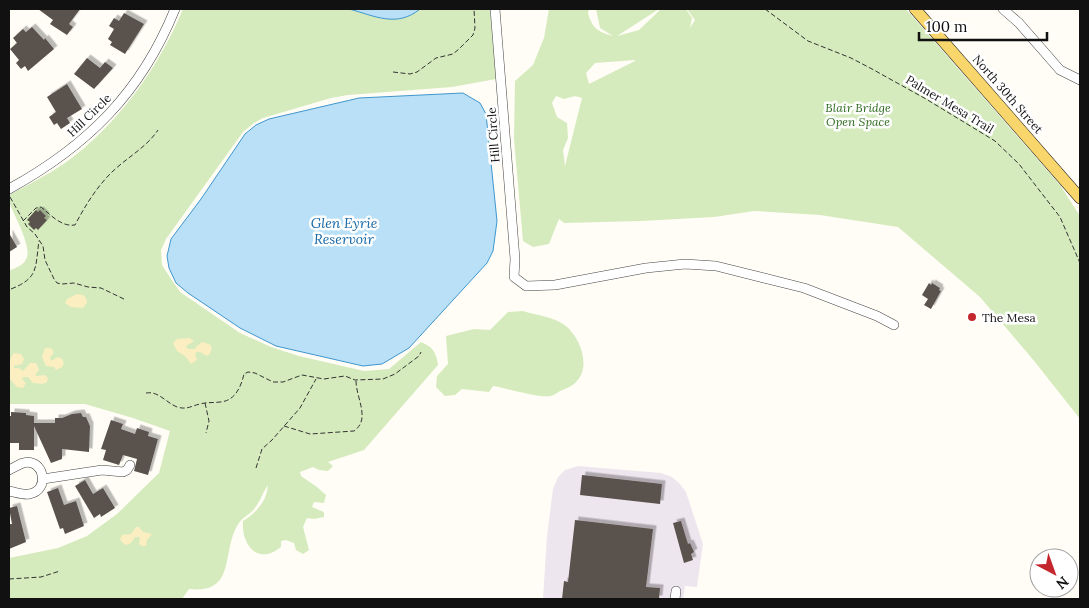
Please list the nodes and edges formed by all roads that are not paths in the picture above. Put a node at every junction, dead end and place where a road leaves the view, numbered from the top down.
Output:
1 (175, 9) edge
2 (495, 9) edge
3 (915, 9) edge
4 (1004, 9) edge
5 (1080, 80) edge
6 (9, 189) edge
7 (1080, 198) edge
8 (894, 325) dead end
9 (130, 465) dead end
10 (9, 470) edge
11 (43, 479) junction
12 (9, 491) edge

1 - 6 street, Hill Circle
2 - 8 street, Hill Circle
3 - 7 main road, North 30th Street
4 - 5 street
9 - 11 street
10 - 11 street
11 - 12 street

